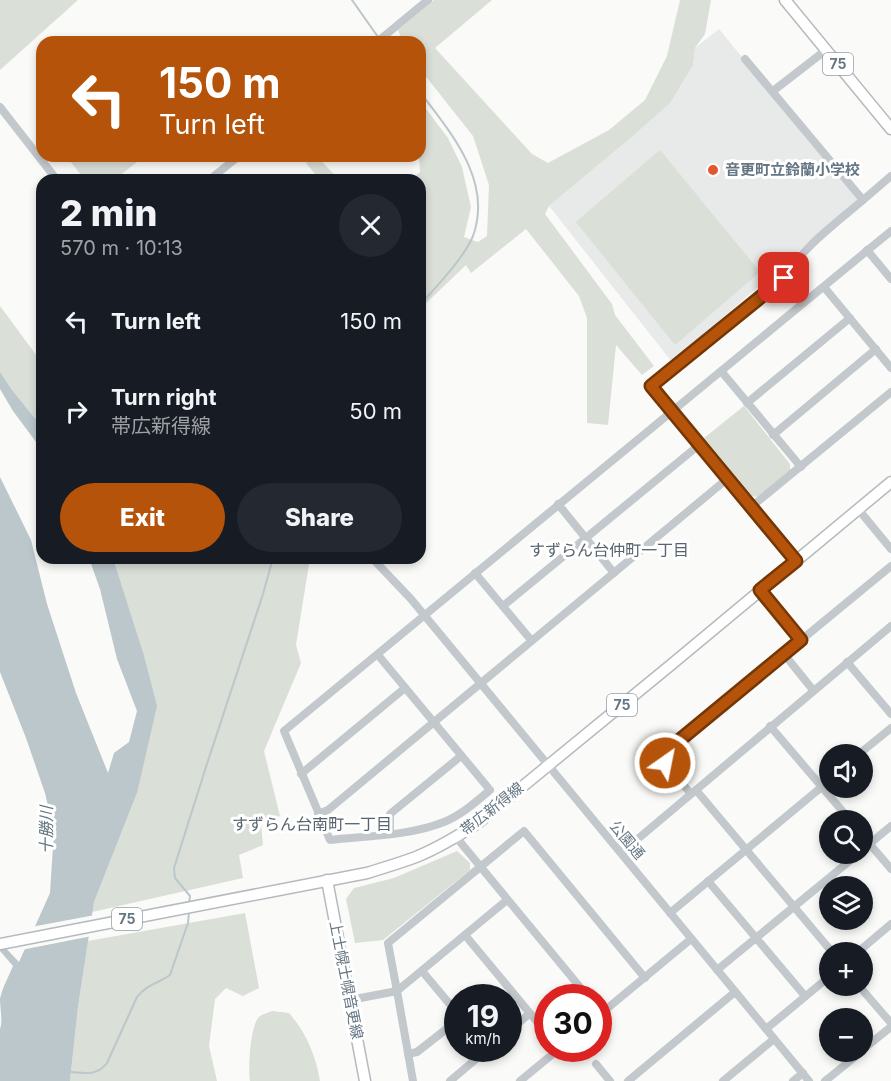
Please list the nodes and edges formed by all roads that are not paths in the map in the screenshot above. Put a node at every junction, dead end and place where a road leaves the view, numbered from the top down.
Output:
1 (428, 0) edge
2 (785, 0) edge
3 (384, 36) edge
4 (826, 50) junction
5 (745, 59) dead end
6 (773, 91) junction
7 (0, 107) edge
8 (891, 129) edge
9 (36, 153) edge
10 (43, 162) edge
11 (231, 162) edge
12 (52, 174) edge
13 (216, 174) edge
14 (891, 176) edge
15 (863, 200) junction
16 (891, 231) edge
17 (867, 250) junction
18 (891, 279) edge
19 (824, 287) junction
20 (850, 318) junction
21 (876, 349) junction
22 (891, 368) edge
23 (721, 371) junction
24 (891, 392) edge
25 (747, 403) junction
26 (672, 411) junction
27 (773, 435) junction
28 (699, 445) junction
29 (801, 467) junction
30 (727, 479) junction
31 (891, 482) edge
32 (558, 504) junction
33 (751, 507) junction
34 (858, 509) junction
35 (585, 538) junction
36 (891, 549) edge
37 (796, 561) junction
38 (378, 564) edge
39 (891, 566) edge
40 (475, 573) junction
41 (614, 573) junction
42 (760, 590) junction
43 (503, 606) junction
44 (425, 615) junction
45 (891, 626) edge
46 (531, 640) junction
47 (801, 640) junction
48 (784, 654) junction
49 (378, 655) junction
50 (848, 662) junction
51 (480, 683) junction
52 (405, 688) junction
53 (813, 690) junction
54 (891, 714) edge
55 (433, 722) junction
56 (770, 726) junction
57 (891, 728) edge
58 (871, 744) edge
59 (461, 756) junction
60 (548, 765) junction
61 (301, 774) junction
62 (819, 784) edge
63 (819, 788) edge
64 (694, 792) junction
65 (831, 798) edge
66 (841, 810) edge
67 (318, 814) junction
68 (891, 826) edge
69 (390, 833) junction
70 (456, 837) junction
71 (873, 841) edge
72 (747, 850) junction
73 (621, 853) junction
74 (873, 853) edge
75 (846, 864) edge
76 (480, 867) junction
77 (891, 869) edge
78 (327, 880) junction
79 (708, 881) junction
80 (507, 900) junction
81 (794, 907) junction
82 (670, 913) junction
83 (891, 924) edge
84 (465, 935) junction
85 (757, 938) junction
86 (691, 939) junction
87 (824, 942) edge
88 (870, 942) edge
89 (0, 944) edge
90 (422, 970) junction
91 (717, 970) junction
92 (645, 978) junction
93 (577, 984) edge
94 (819, 985) edge
95 (398, 991) junction
96 (735, 992) junction
97 (805, 996) junction
98 (867, 996) edge
99 (444, 997) edge
100 (351, 1000) junction
101 (612, 1004) edge
102 (530, 1014) junction
103 (534, 1019) edge
104 (522, 1021) edge
105 (891, 1025) edge
106 (766, 1029) junction
107 (444, 1031) edge
108 (774, 1039) junction
109 (873, 1041) edge
110 (408, 1054) junction
111 (472, 1062) edge
112 (543, 1062) edge
113 (848, 1062) edge
114 (596, 1064) dead end
115 (530, 1073) junction
116 (803, 1073) junction
117 (365, 1081) edge
118 (413, 1081) edge
119 (450, 1081) edge
120 (520, 1081) edge
121 (537, 1081) edge
122 (610, 1081) edge
123 (628, 1081) edge
124 (723, 1081) edge
125 (793, 1081) edge
126 (809, 1081) edge
127 (825, 1081) edge

1 - 3 street
2 - 4 main road, 75
4 - 6 street
4 - 8 main road, 75
5 - 6 street
6 - 15 street
7 - 9 street
10 - 12 street
11 - 13 street
14 - 15 street
15 - 26 street
16 - 17 street
17 - 18 street
17 - 19 street
19 - 20 street
19 - 23 street
20 - 21 street
20 - 25 street
21 - 22 street
21 - 27 street
23 - 25 street
23 - 26 street
24 - 29 street
25 - 27 street
26 - 28 street
26 - 32 street
27 - 29 street
28 - 30 street
28 - 35 street
29 - 33 street
30 - 33 street
30 - 41 street
31 - 34 main road, 帯広新得線 / 75
32 - 35 street
32 - 40 street
33 - 37 street
34 - 36 street
34 - 37 main road, 帯広新得線 / 75
35 - 41 street
35 - 43 street
37 - 42 main road, 帯広新得線 / 75
38 - 44 street, 公園通
39 - 47 street
40 - 43 street
40 - 44 street
41 - 46 street
42 - 47 street
42 - 60 main road, 帯広新得線 / 75
43 - 46 street
44 - 49 street
44 - 51 street, 公園通
45 - 50 street
46 - 51 street
47 - 48 street
48 - 53 street
48 - 64 street
49 - 52 street
49 - 61 street
50 - 53 street
50 - 54 street
51 - 55 street
51 - 60 street, 公園通
52 - 55 street
52 - 61 street
53 - 56 street
55 - 59 street
55 - 67 street
56 - 62 street
56 - 64 street
57 - 58 street
59 - 69 street
59 - 69 street
60 - 70 main road, 帯広新得線 / 75
60 - 73 street, 公園通
61 - 67 street
63 - 72 street
64 - 72 street
64 - 73 street
65 - 66 street
67 - 69 street
68 - 71 street
70 - 76 street
70 - 78 main road, 帯広新得線 / 75
72 - 79 street
72 - 81 street
73 - 82 street, 公園通
74 - 77 street
75 - 81 street
76 - 80 street
76 - 92 street
76 - 95 street
78 - 89 main road, 帯広新得線 / 75
78 - 100 main road, 上士幌士幌音更線
79 - 82 street
79 - 85 street
80 - 84 street
80 - 93 street
81 - 85 street
81 - 87 street
82 - 86 street, 公園通
83 - 88 street
84 - 90 street
84 - 102 street
85 - 91 street
85 - 97 street
86 - 91 street, 公園通
86 - 92 street
90 - 95 street
90 - 99 street
91 - 96 street, 公園通
92 - 101 street
94 - 97 street
95 - 100 street
95 - 110 street
96 - 106 street, 公園通
96 - 123 street
97 - 106 street
98 - 105 street
100 - 117 main road, 上士幌士幌音更線
102 - 103 street
102 - 104 street
105 - 109 street
106 - 108 street, 公園通
107 - 110 street
108 - 116 street, 公園通
108 - 124 street
110 - 118 street
111 - 119 street
112 - 115 street
113 - 127 street
114 - 122 street
115 - 120 street
115 - 121 street
116 - 125 street
116 - 126 street, 公園通

